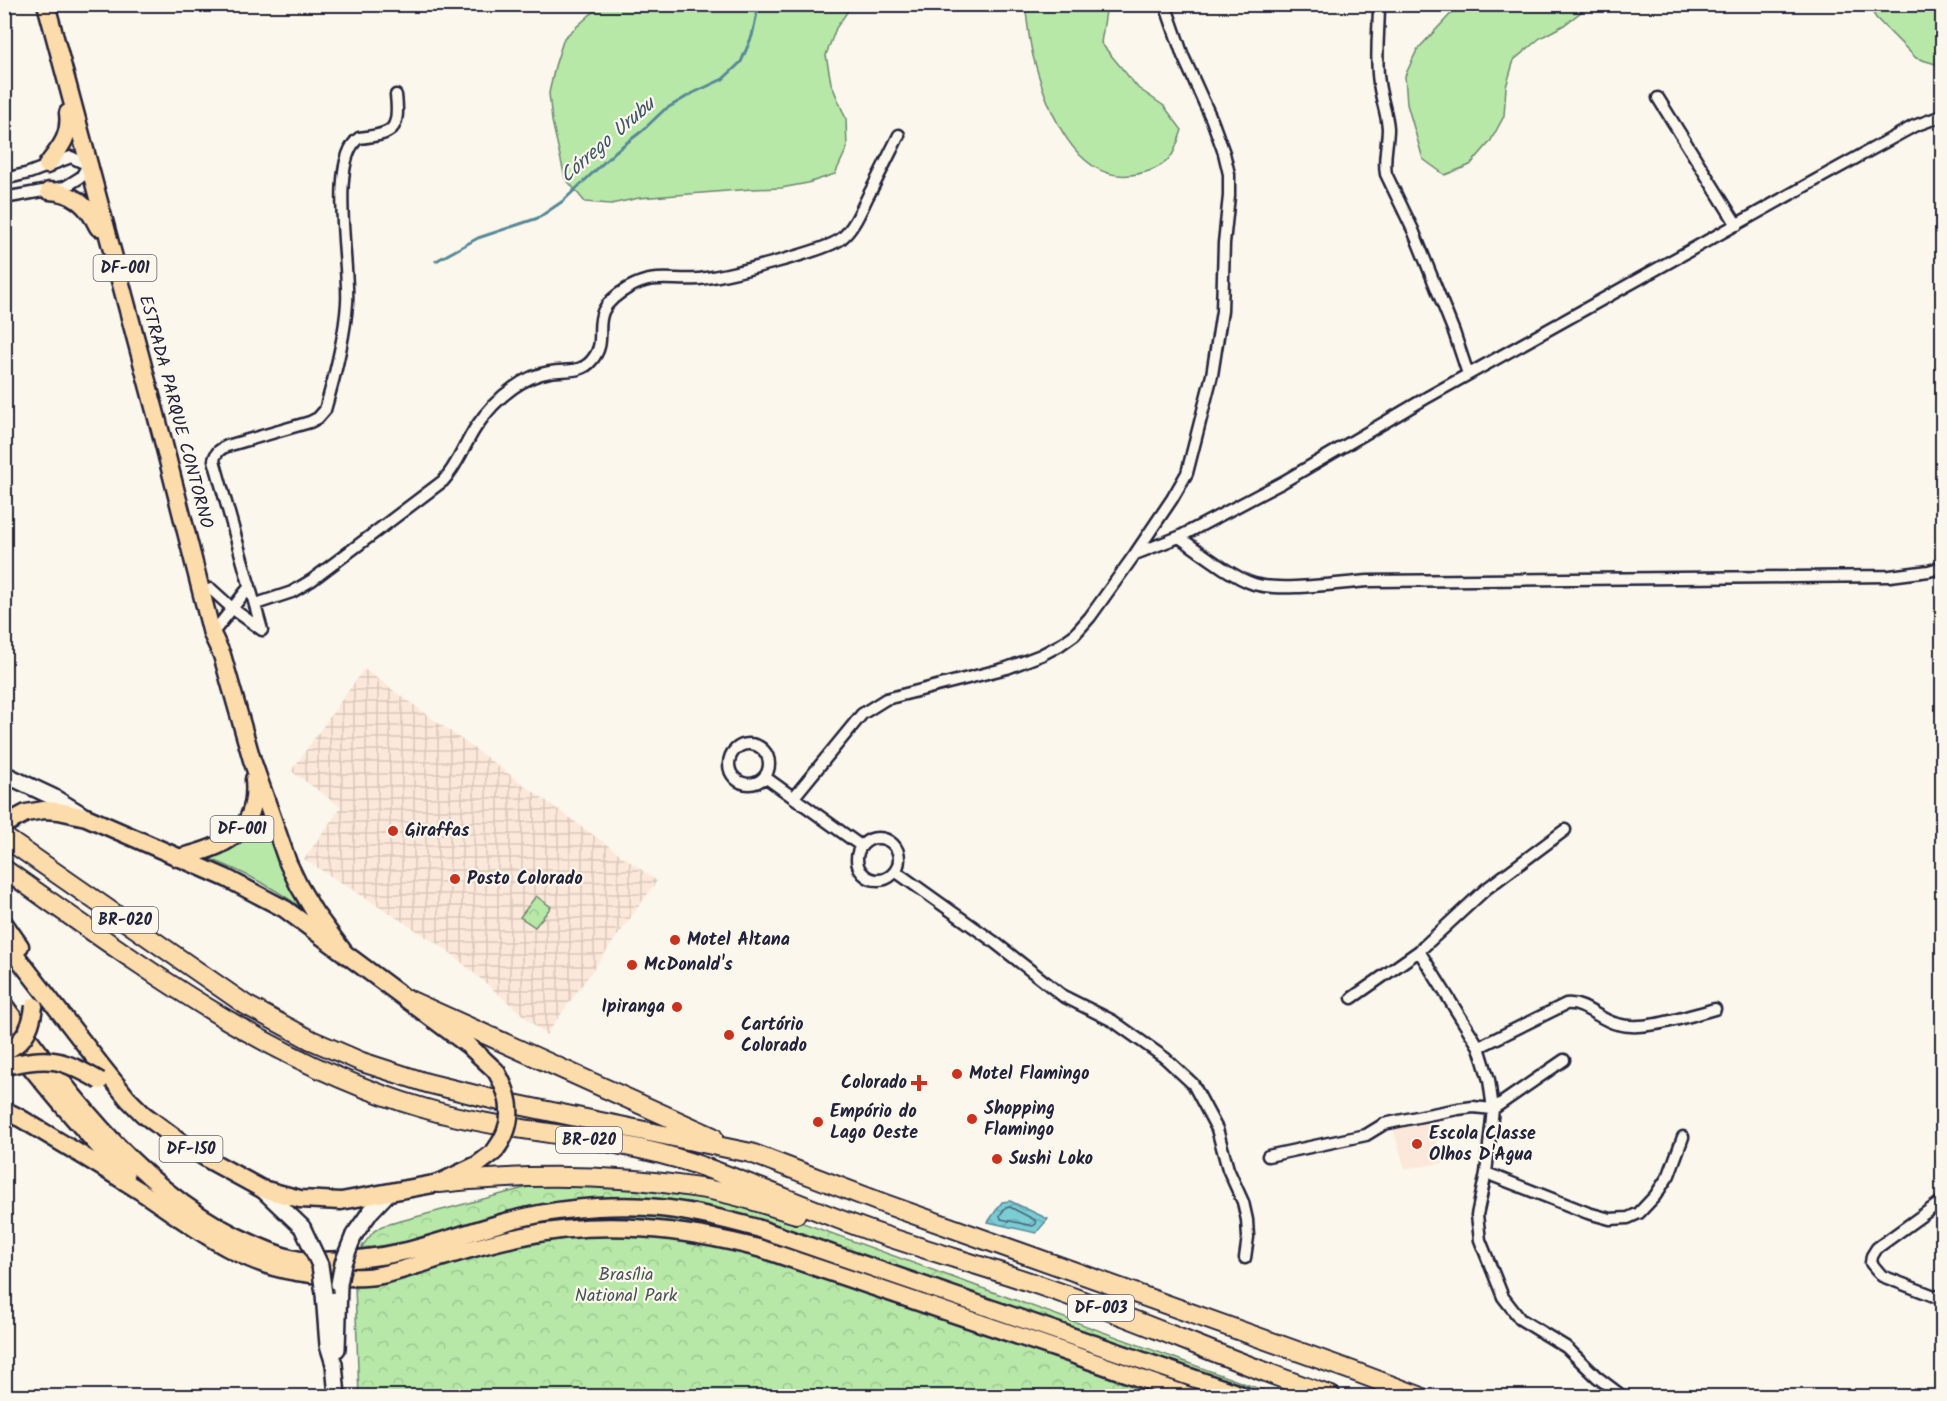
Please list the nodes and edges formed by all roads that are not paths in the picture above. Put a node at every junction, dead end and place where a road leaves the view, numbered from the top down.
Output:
1 (1165, 4) edge
2 (1379, 4) edge
3 (49, 8) edge
4 (396, 95) dead end
5 (1658, 98) dead end
6 (1942, 116) edge
7 (899, 135) dead end
8 (89, 143) junction
9 (47, 165) junction
10 (88, 165) junction
11 (29, 173) junction
12 (4, 179) edge
13 (100, 184) junction
14 (41, 191) junction
15 (4, 198) edge
16 (1737, 225) junction
17 (113, 257) junction
18 (1468, 374) junction
19 (1179, 537) junction
20 (1135, 554) junction
21 (1942, 567) edge
22 (250, 586) junction
23 (211, 589) junction
24 (256, 604) junction
25 (233, 609) junction
26 (216, 631) junction
27 (252, 760) junction
28 (4, 774) edge
29 (765, 777) dead end
30 (794, 797) junction
31 (30, 815) junction
32 (86, 817) junction
33 (4, 825) edge
34 (1565, 830) dead end
35 (4, 835) edge
36 (130, 837) junction
37 (861, 846) junction
38 (178, 858) junction
39 (4, 868) edge
40 (895, 871) junction
41 (4, 923) edge
42 (4, 940) edge
43 (1419, 951) junction
44 (346, 955) junction
45 (21, 961) junction
46 (1352, 998) dead end
47 (50, 999) junction
48 (409, 1000) junction
49 (4, 1005) edge
50 (1714, 1009) dead end
51 (4, 1033) edge
52 (1479, 1047) junction
53 (4, 1052) edge
54 (1564, 1060) dead end
55 (5, 1066) edge
56 (128, 1099) junction
57 (1493, 1109) junction
58 (4, 1110) edge
59 (1683, 1137) dead end
60 (736, 1149) junction
61 (491, 1152) junction
62 (1268, 1156) dead end
63 (209, 1160) junction
64 (1486, 1173) junction
65 (439, 1184) junction
66 (261, 1189) junction
67 (140, 1191) junction
68 (388, 1193) junction
69 (1942, 1201) edge
70 (868, 1230) junction
71 (1245, 1258) dead end
72 (332, 1297) junction
73 (1942, 1299) edge
74 (337, 1396) edge
75 (1190, 1396) edge
76 (1245, 1396) edge
77 (1331, 1396) edge
78 (1419, 1396) edge
79 (1622, 1396) edge

1 - 20 street
2 - 18 street
3 - 8 main road, ESTRADA PARQUE CONTORNO / DF-001
3 - 9 main road
3 - 10 main road, ESTRADA PARQUE CONTORNO / DF-001
4 - 22 street
5 - 16 street
6 - 16 street
7 - 24 street
8 - 10 main road
8 - 13 main road, ESTRADA PARQUE CONTORNO / DF-001
9 - 10 street
9 - 11 street
10 - 13 main road
10 - 14 street
10 - 17 main road, ESTRADA PARQUE CONTORNO / DF-001
11 - 12 street
11 - 14 street
13 - 23 main road, ESTRADA PARQUE CONTORNO / DF-001
14 - 15 street
14 - 17 main road
16 - 18 street
17 - 26 main road, ESTRADA PARQUE CONTORNO / DF-001
18 - 19 street
19 - 20 street
19 - 21 street
20 - 30 street
22 - 24 street
22 - 25 street
23 - 25 street
23 - 26 main road, ESTRADA PARQUE CONTORNO / DF-001
24 - 25 street
25 - 26 street
26 - 27 main road, ESTRADA PARQUE CONTORNO / DF-001
27 - 38 main road, ESTRADA PARQUE CONTORNO / DF-001
27 - 44 main road, ESTRADA PARQUE CONTORNO / DF-001
28 - 32 main road
29 - 30 street
30 - 37 street
31 - 32 main road, DF-150
31 - 33 main road, DF-150
31 - 35 main road
31 - 36 main road
32 - 36 main road, DF-150
34 - 43 street
35 - 60 highway, BR-020
36 - 38 main road, DF-150
37 - 40 street
37 - 40 street
38 - 44 main road, DF-150
39 - 70 highway, BR-020
40 - 71 street
41 - 47 main road
42 - 45 main road, DF-150
43 - 46 street
43 - 52 street
44 - 48 main road, DF-150
45 - 47 main road, DF-150
45 - 53 main road, DF-150, bridge
47 - 56 main road, DF-150
48 - 60 highway
48 - 61 main road, DF-150, bridge
49 - 76 main road
50 - 52 street
51 - 67 main road
52 - 57 street
54 - 57 street
55 - 56 main road, DF-150, bridge
56 - 63 main road, DF-150
57 - 62 street
57 - 64 street
58 - 67 main road
59 - 64 street
60 - 78 highway, DF-003
61 - 63 main road
61 - 65 main road, DF-150
63 - 66 main road, DF-150
64 - 79 street
65 - 68 main road, DF-150
65 - 70 highway
66 - 68 main road, DF-150
66 - 72 main road, bridge
67 - 75 main road
68 - 72 main road, bridge
69 - 73 street
70 - 77 highway, DF-003
72 - 74 main road

